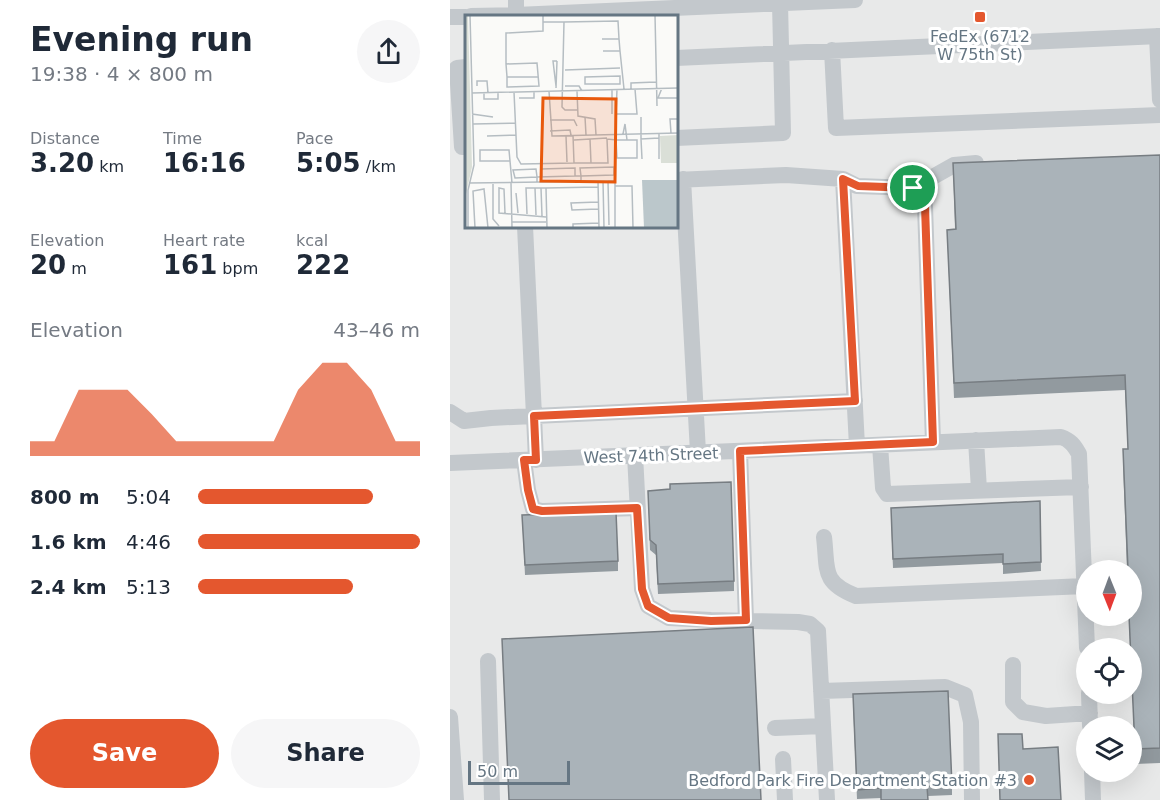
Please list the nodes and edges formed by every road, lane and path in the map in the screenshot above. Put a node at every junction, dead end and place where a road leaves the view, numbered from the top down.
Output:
1 (855, 0) edge
2 (780, 3) junction
3 (616, 5) edge
4 (564, 6) edge
5 (516, 8) edge
6 (479, 15) edge
7 (1159, 36) edge
8 (832, 51) junction
9 (782, 53) junction
10 (678, 58) edge
11 (465, 67) edge
12 (1160, 100) edge
13 (1160, 116) edge
14 (678, 138) edge
15 (465, 147) edge
16 (986, 162) edge
17 (843, 179) junction
18 (680, 180) edge
19 (913, 188) junction
20 (525, 228) edge
21 (855, 401) junction
22 (695, 409) junction
23 (450, 412) edge
24 (534, 416) junction
25 (976, 441) junction
26 (933, 442) junction
27 (880, 445) junction
28 (857, 446) junction
29 (740, 451) junction
30 (698, 452) junction
31 (635, 455) junction
32 (530, 460) junction
33 (450, 463) edge
34 (1081, 487) junction
35 (979, 490) junction
36 (637, 508) junction
37 (824, 537) dead end
38 (1084, 560) edge
39 (1076, 586) edge
40 (746, 620) junction
41 (488, 661) dead end
42 (1012, 665) dead end
43 (821, 691) junction
44 (450, 717) edge
45 (1076, 718) edge
46 (823, 726) junction
47 (775, 728) dead end
48 (451, 755) edge
49 (783, 759) dead end
50 (452, 780) edge
51 (1092, 782) edge
52 (456, 800) edge
53 (492, 800) edge
54 (785, 800) edge
55 (827, 800) edge
56 (972, 800) edge
57 (1093, 800) edge

1 - 2 street
2 - 3 street
2 - 9 street
3 - 4 street
4 - 5 street
5 - 6 street
7 - 8 street
7 - 12 street
8 - 9 street
8 - 13 street
9 - 10 street
9 - 14 street
11 - 15 street
16 - 19 street
17 - 18 street
17 - 19 street
17 - 21 street
18 - 22 street
19 - 26 street
20 - 24 street
21 - 22 street
21 - 28 street
22 - 24 street
22 - 30 street
23 - 24 street
24 - 32 street
25 - 26 street, West 74th Street
25 - 34 street, West 74th Street
25 - 35 street
26 - 27 street, West 74th Street
27 - 28 street, West 74th Street
27 - 35 street
28 - 29 street, West 74th Street
29 - 30 street, West 74th Street
29 - 40 street
30 - 31 street, West 74th Street
31 - 32 street, West 74th Street
31 - 36 street
32 - 33 street, West 74th Street
32 - 36 street
34 - 35 street
34 - 38 street
36 - 40 street
37 - 39 street
40 - 43 street
41 - 53 street
42 - 45 street
43 - 46 street
43 - 56 street
44 - 48 street
46 - 47 street
46 - 55 street
48 - 50 street
49 - 54 street
50 - 52 street
51 - 57 street

